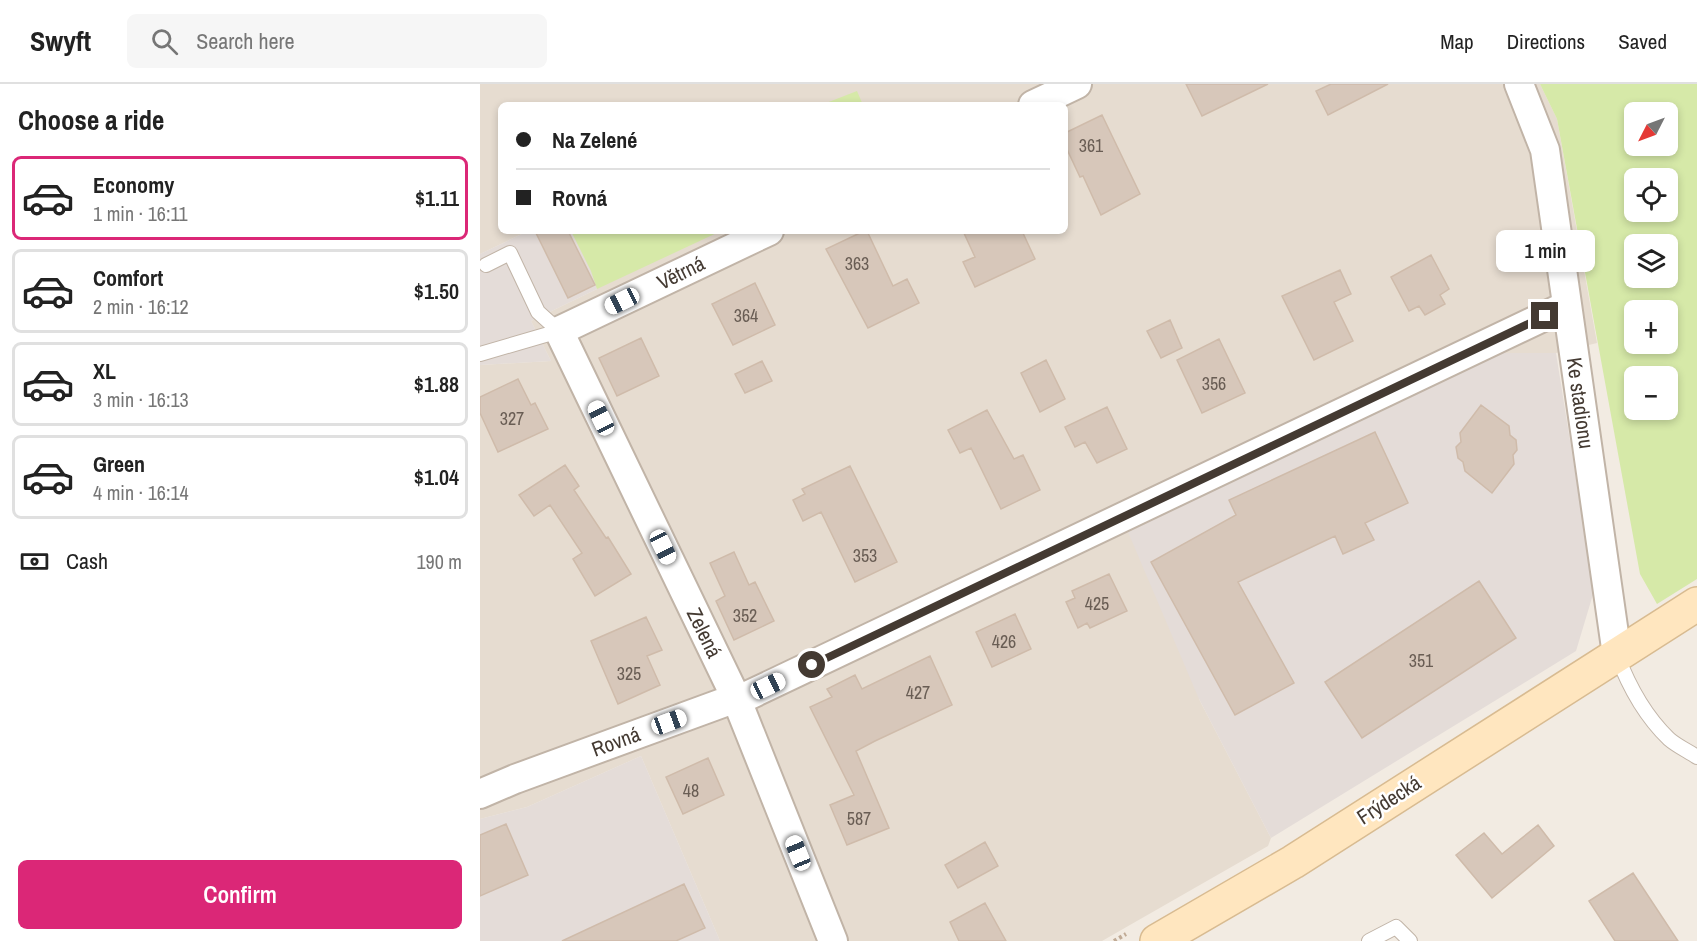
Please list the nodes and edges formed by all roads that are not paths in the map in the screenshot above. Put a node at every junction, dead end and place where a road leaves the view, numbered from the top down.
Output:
1 (1077, 84) edge
2 (1519, 84) edge
3 (1039, 102) edge
4 (764, 234) edge
5 (486, 265) dead end
6 (1566, 306) junction
7 (560, 331) junction
8 (480, 354) edge
9 (1697, 604) edge
10 (1617, 655) junction
11 (736, 698) junction
12 (1697, 757) edge
13 (480, 794) edge
14 (833, 941) edge
15 (1157, 941) edge
16 (1369, 941) edge
17 (1410, 941) edge

1 - 3 street
2 - 6 street, Ke stadionu
4 - 7 street, Větrná
5 - 7 lane
6 - 10 street, Ke stadionu
6 - 11 street, Rovná
7 - 8 lane
7 - 11 street, Zelená
9 - 10 main road, Frýdecká
10 - 12 lane
10 - 15 main road, Frýdecká
11 - 13 street, Rovná
11 - 14 street, Zelená
16 - 17 lane

